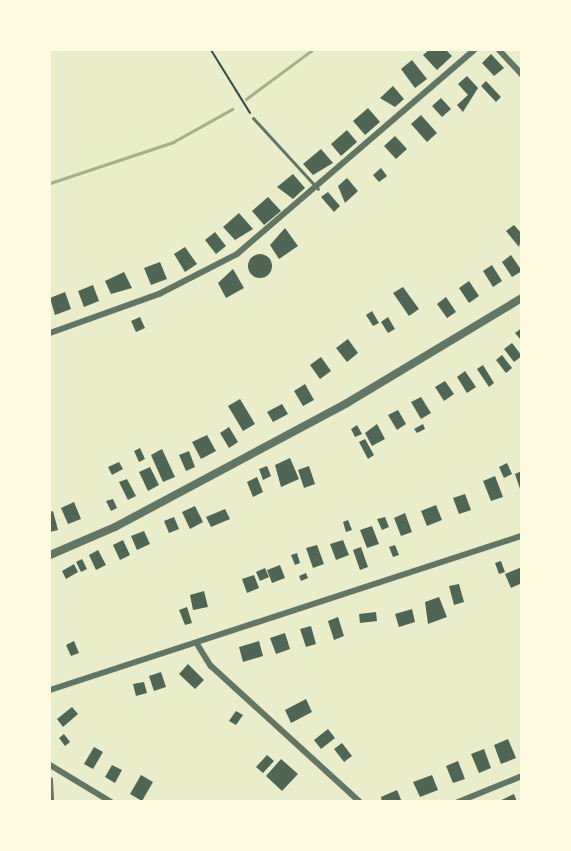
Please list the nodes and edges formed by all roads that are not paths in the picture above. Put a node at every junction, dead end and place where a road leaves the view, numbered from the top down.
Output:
1 (474, 50) edge
2 (499, 50) edge
3 (522, 75) edge
4 (253, 118) road end
5 (318, 189) junction
6 (522, 298) edge
7 (50, 333) edge
8 (522, 536) edge
9 (50, 555) edge
10 (197, 644) junction
11 (50, 690) edge
12 (50, 765) edge
13 (522, 776) edge
14 (50, 780) edge
15 (51, 801) edge
16 (111, 801) edge
17 (360, 801) edge
18 (458, 801) edge

1 - 5 street
2 - 3 street
4 - 5 lane
5 - 7 street
6 - 9 street
8 - 10 street
10 - 11 street
10 - 17 street
12 - 16 street
13 - 18 street
14 - 15 street

